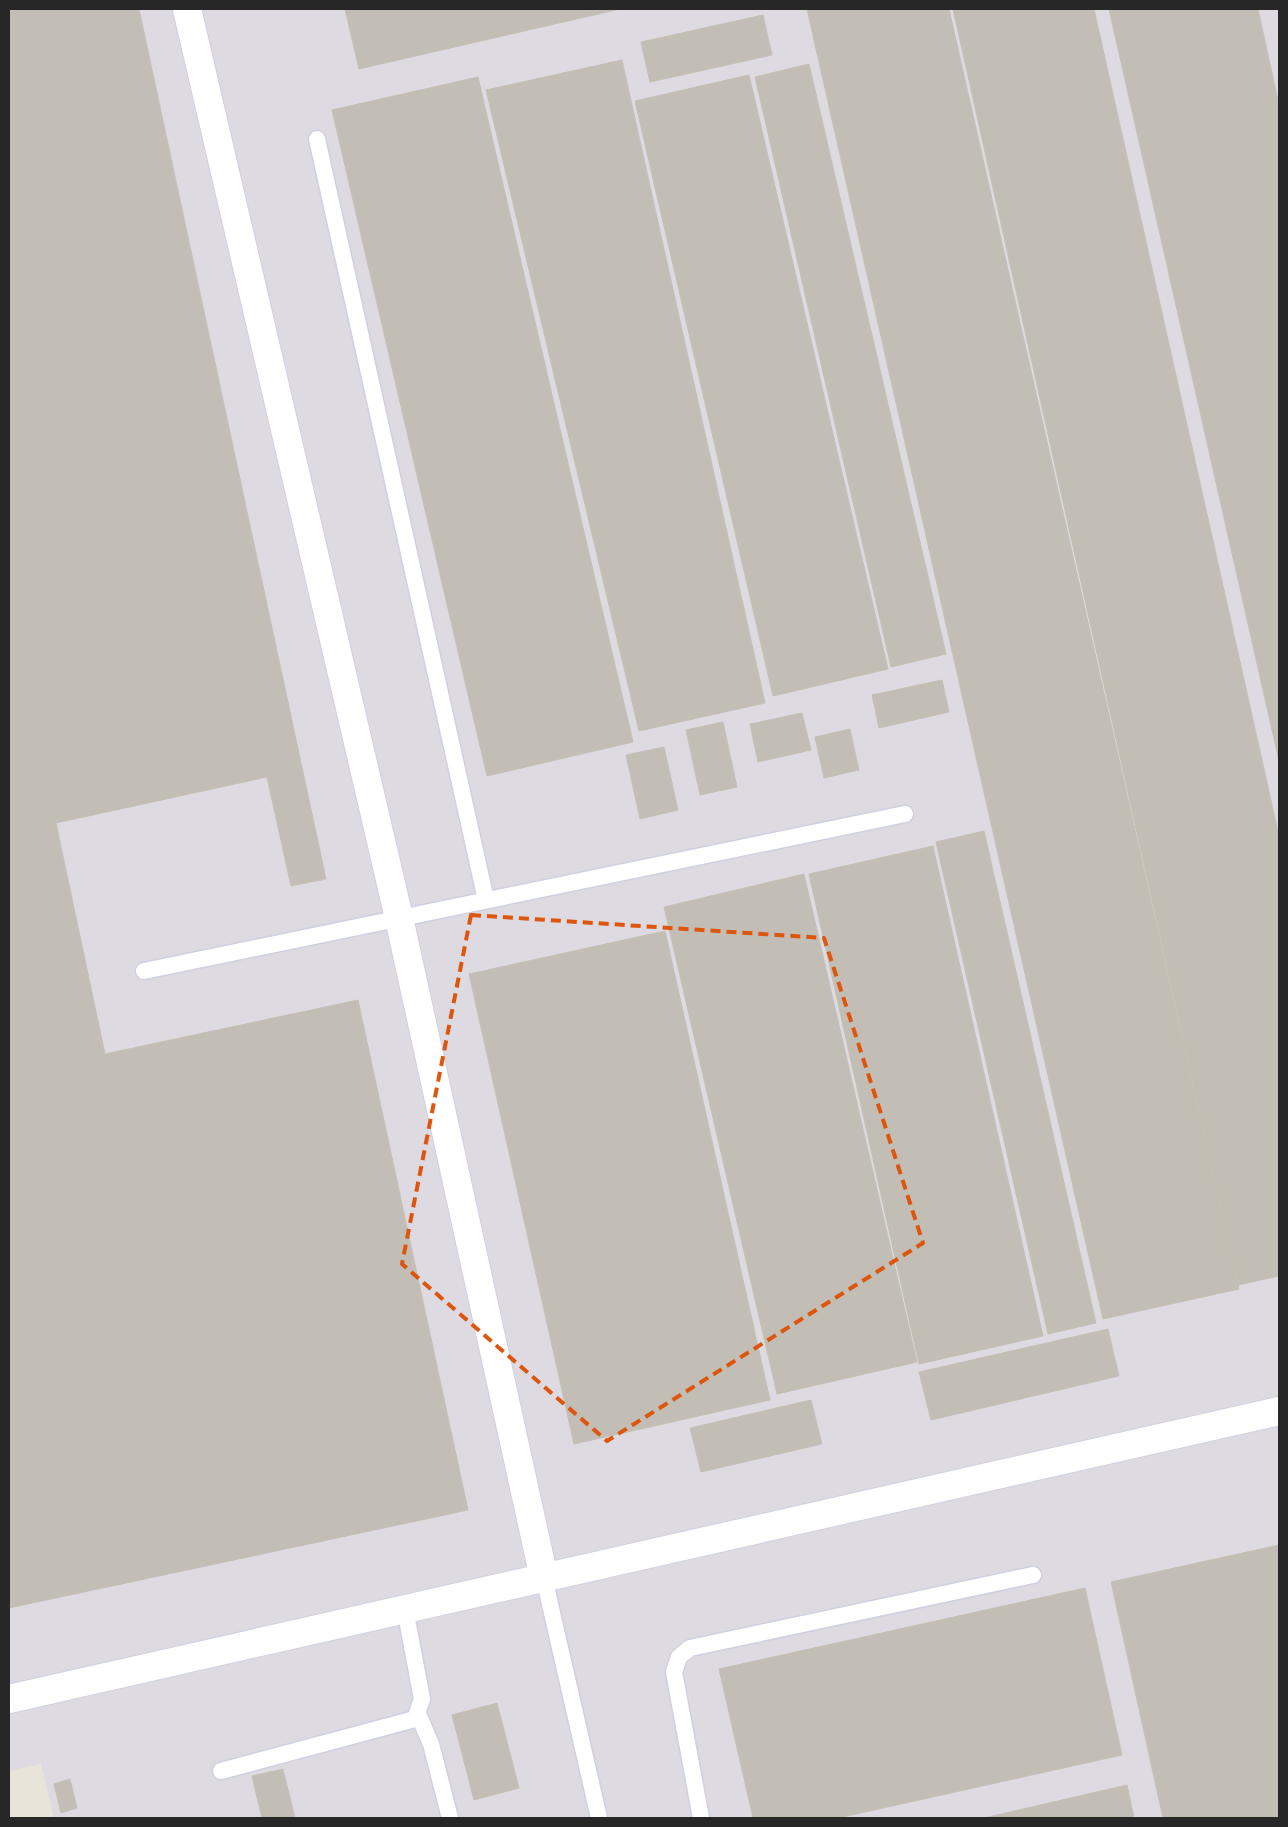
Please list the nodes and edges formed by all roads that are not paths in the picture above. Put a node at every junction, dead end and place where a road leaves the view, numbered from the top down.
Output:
1 (187, 9) edge
2 (317, 139) dead end
3 (905, 814) dead end
4 (486, 900) junction
5 (399, 918) junction
6 (144, 970) dead end
7 (1279, 1411) edge
8 (1033, 1575) dead end
9 (544, 1578) junction
10 (405, 1609) junction
11 (9, 1699) edge
12 (418, 1714) junction
13 (221, 1771) dead end
14 (450, 1818) edge
15 (599, 1818) edge
16 (701, 1818) edge

1 - 5 street
2 - 4 lane
3 - 4 lane
4 - 5 lane
5 - 6 lane
5 - 9 street
7 - 9 street
8 - 16 lane
9 - 10 street
9 - 15 lane
10 - 11 street
10 - 12 lane
12 - 13 lane
12 - 14 lane

